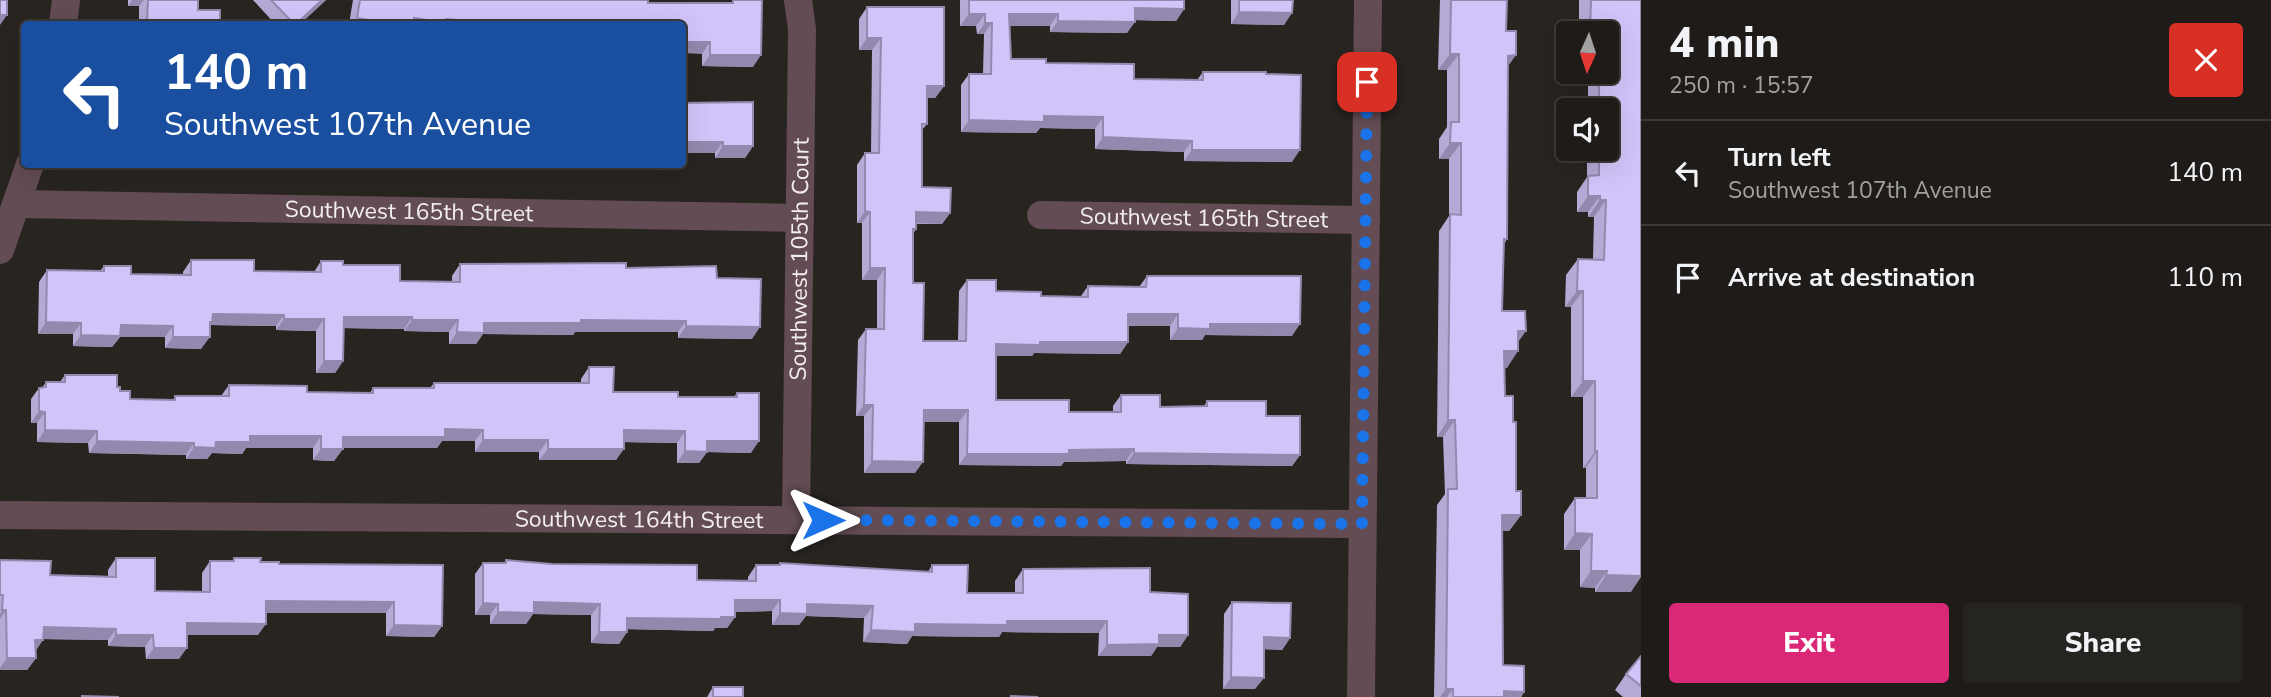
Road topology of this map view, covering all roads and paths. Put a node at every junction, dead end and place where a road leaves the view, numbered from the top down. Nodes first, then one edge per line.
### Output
1 (66, 0) edge
2 (798, 0) edge
3 (1368, 0) edge
4 (63, 21) edge
5 (29, 168) edge
6 (17, 204) junction
7 (1041, 215) dead end
8 (800, 218) junction
9 (1366, 220) junction
10 (0, 250) edge
11 (0, 515) edge
12 (796, 520) junction
13 (1362, 524) junction
14 (1362, 697) edge

1 - 4 street
2 - 8 street, Southwest 105th Court
3 - 9 street
5 - 6 street
6 - 8 street, Southwest 165th Street
6 - 10 street
7 - 9 street, Southwest 165th Street
8 - 12 street, Southwest 105th Court
9 - 13 street
11 - 12 street, Southwest 164th Street
12 - 13 street, Southwest 164th Street
13 - 14 street

